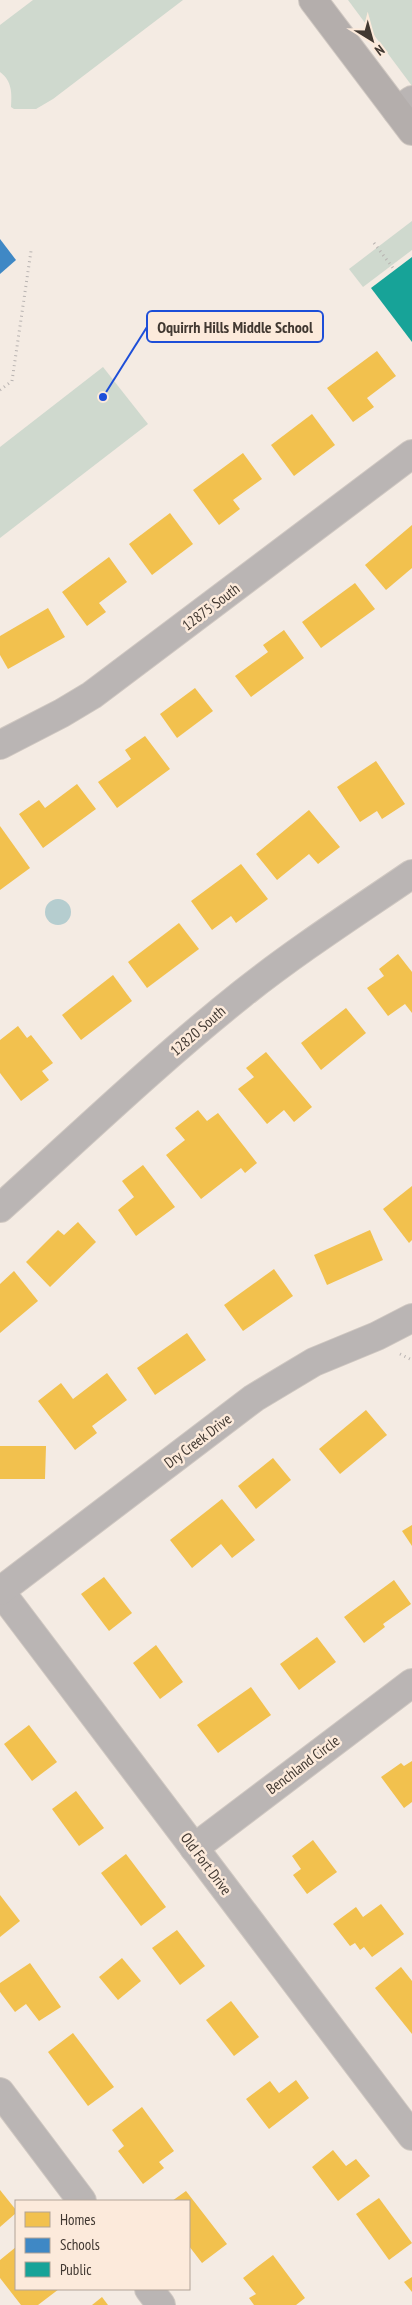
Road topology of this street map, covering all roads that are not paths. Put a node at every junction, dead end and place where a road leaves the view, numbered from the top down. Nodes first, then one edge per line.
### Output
1 (313, 0) edge
2 (407, 114) edge
3 (412, 454) edge
4 (0, 745) edge
5 (412, 874) edge
6 (0, 1208) edge
7 (412, 1318) edge
8 (0, 1591) edge
9 (412, 1683) edge
10 (194, 1848) junction
11 (0, 2092) edge
12 (412, 2136) edge
13 (81, 2200) edge
14 (149, 2290) edge
15 (161, 2305) edge

1 - 2 main road
3 - 4 street, 12875 South
5 - 6 street, 12820 South
7 - 8 street, Dry Creek Drive
8 - 10 street, Old Fort Drive
9 - 10 street, Benchland Circle
10 - 12 street, Old Fort Drive
11 - 13 street
14 - 15 street

